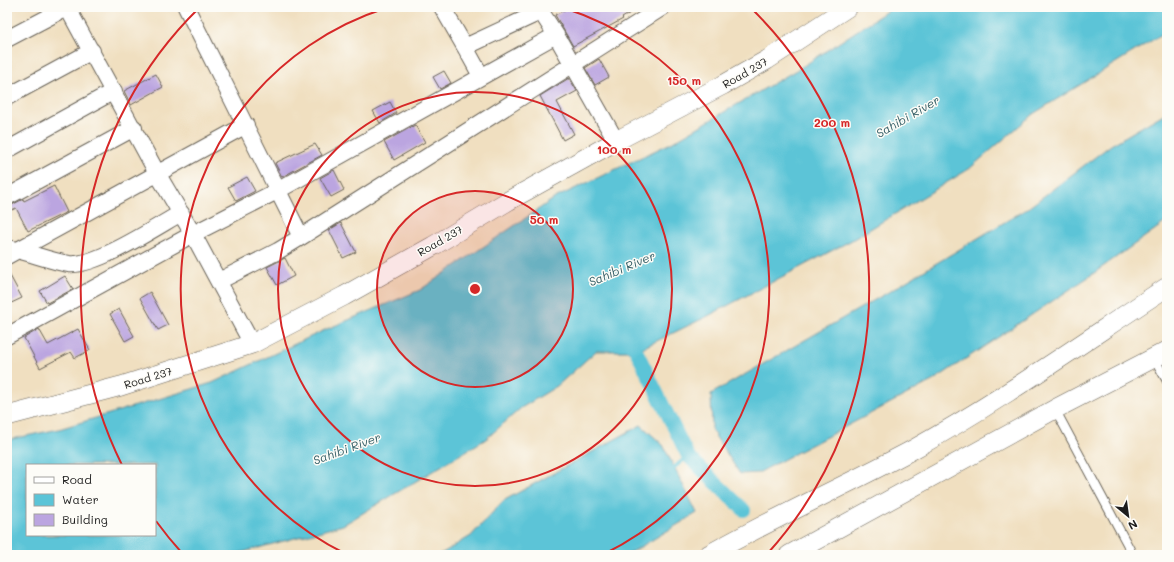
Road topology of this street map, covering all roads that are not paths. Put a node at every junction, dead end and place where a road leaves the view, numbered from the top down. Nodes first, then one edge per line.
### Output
1 (68, 7) edge
2 (186, 7) edge
3 (442, 7) edge
4 (663, 7) edge
5 (843, 8) edge
6 (539, 9) edge
7 (556, 35) junction
8 (7, 39) edge
9 (465, 47) junction
10 (92, 51) junction
11 (573, 64) junction
12 (481, 76) junction
13 (114, 91) junction
14 (7, 97) edge
15 (246, 125) junction
16 (134, 128) junction
17 (616, 141) junction
18 (7, 150) edge
19 (156, 173) junction
20 (277, 191) junction
21 (7, 197) edge
22 (181, 213) junction
23 (193, 234) junction
24 (301, 237) junction
25 (10, 251) edge
26 (219, 281) junction
27 (1167, 287) edge
28 (7, 336) edge
29 (252, 344) junction
30 (1160, 354) edge
31 (1167, 381) edge
32 (1055, 409) junction
33 (7, 416) edge
34 (708, 555) edge
35 (789, 555) edge
36 (1134, 555) edge

1 - 8 street
1 - 10 street
2 - 15 street
3 - 9 street
4 - 11 street
5 - 17 street, Road 237
6 - 7 street
6 - 9 street
7 - 11 street
7 - 12 street
9 - 12 street
10 - 13 street
10 - 14 street
11 - 17 street
11 - 24 street
12 - 20 street
13 - 16 street
13 - 18 street
15 - 19 street
15 - 20 street
16 - 19 street
16 - 21 street
17 - 29 street, Road 237
19 - 22 street
19 - 25 street
20 - 23 street
20 - 24 street
22 - 23 street
22 - 25 street
23 - 26 street
23 - 28 street
24 - 26 street
26 - 29 street
27 - 34 street
29 - 33 street, Road 237
30 - 31 lane
30 - 32 street
32 - 35 street
32 - 36 lane

